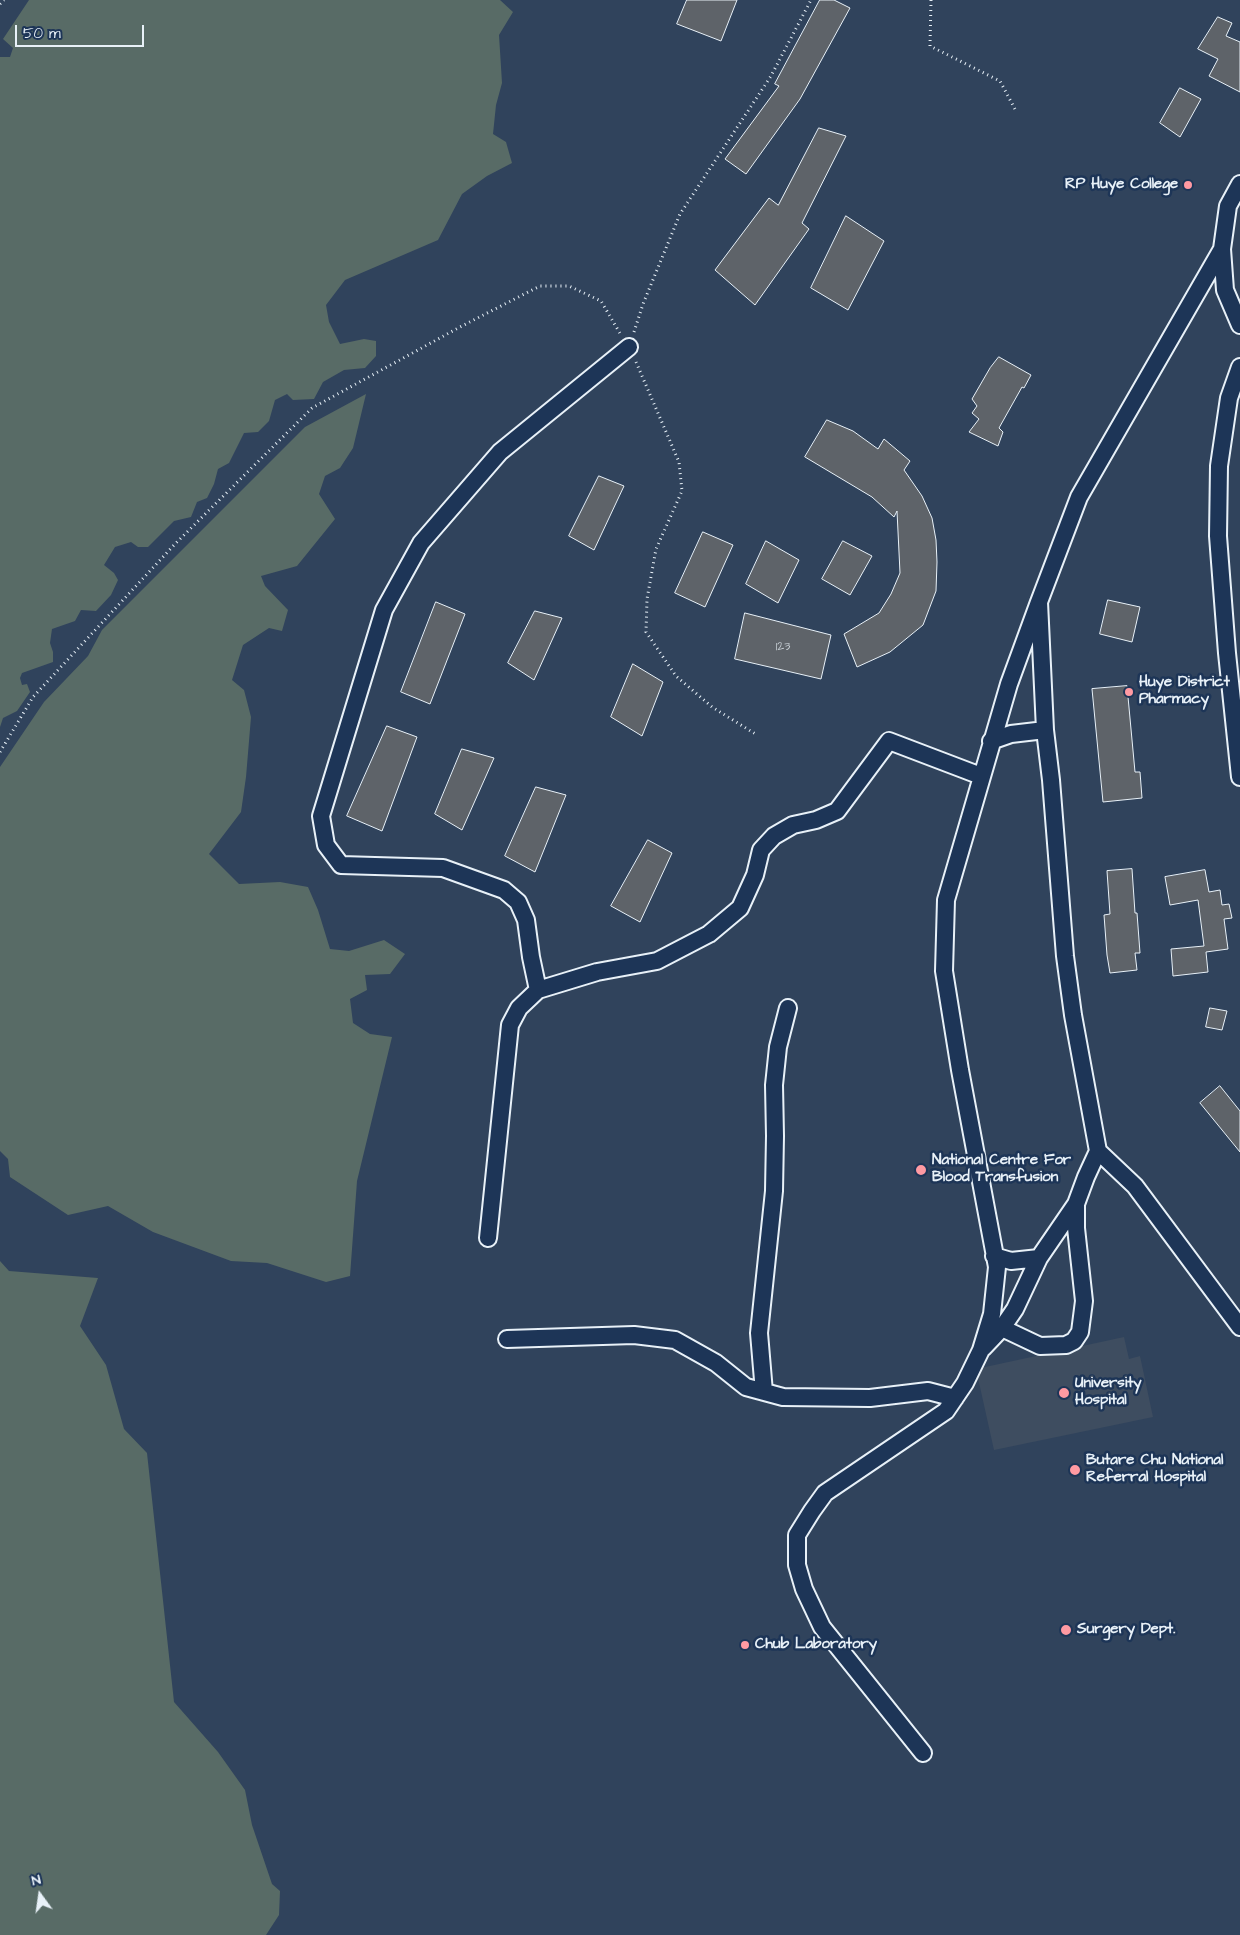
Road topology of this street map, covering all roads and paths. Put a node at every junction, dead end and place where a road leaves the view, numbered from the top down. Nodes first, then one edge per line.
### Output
1 (4, 0) edge
2 (811, 0) edge
3 (931, 0) edge
4 (0, 4) edge
5 (1016, 111) dead end
6 (1240, 184) edge
7 (1222, 250) junction
8 (1240, 325) edge
9 (629, 347) junction
10 (1240, 367) edge
11 (1039, 602) junction
12 (1045, 730) junction
13 (757, 736) dead end
14 (991, 741) junction
15 (0, 752) edge
16 (981, 776) junction
17 (1240, 778) edge
18 (538, 990) junction
19 (788, 1008) dead end
20 (1098, 1152) junction
21 (1076, 1204) junction
22 (488, 1238) dead end
23 (994, 1256) junction
24 (1039, 1258) junction
25 (1240, 1327) edge
26 (1002, 1328) junction
27 (507, 1339) dead end
28 (980, 1350) junction
29 (764, 1392) junction
30 (955, 1398) junction
31 (922, 1753) dead end

1 - 4 path
2 - 9 path
3 - 5 path
6 - 7 street
7 - 8 street
7 - 11 street
9 - 13 path
9 - 15 path
9 - 18 street
10 - 17 street
11 - 12 street
11 - 14 street
12 - 14 street
12 - 20 street
14 - 16 street
16 - 18 street
16 - 23 street
18 - 22 street
19 - 29 street
20 - 21 street
20 - 25 street
21 - 24 street
21 - 26 street
23 - 24 street
23 - 28 street
24 - 26 street
26 - 28 street
27 - 29 street
28 - 30 street
29 - 30 street
30 - 31 street

